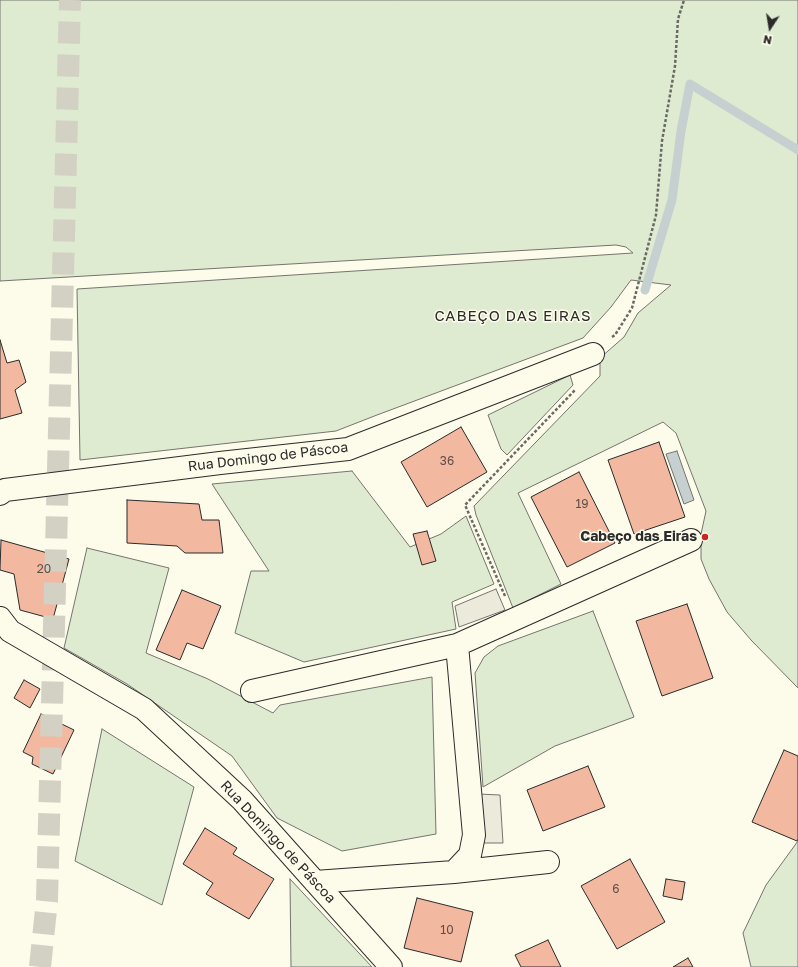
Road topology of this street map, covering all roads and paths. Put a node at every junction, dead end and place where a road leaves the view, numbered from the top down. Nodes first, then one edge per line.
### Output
1 (684, 0) edge
2 (593, 354) junction
3 (0, 494) edge
4 (691, 540) dead end
5 (0, 618) edge
6 (515, 618) junction
7 (457, 645) junction
8 (252, 691) dead end
9 (548, 862) dead end
10 (454, 872) junction
11 (315, 882) junction
12 (391, 967) edge

1 - 2 path
2 - 3 street, Rua Domingo de Páscoa
2 - 6 path
4 - 6 street
5 - 11 street, Rua Domingo de Páscoa
6 - 7 street
7 - 8 street
7 - 10 street
9 - 10 street
10 - 11 street
11 - 12 street, Rua Domingo de Páscoa

